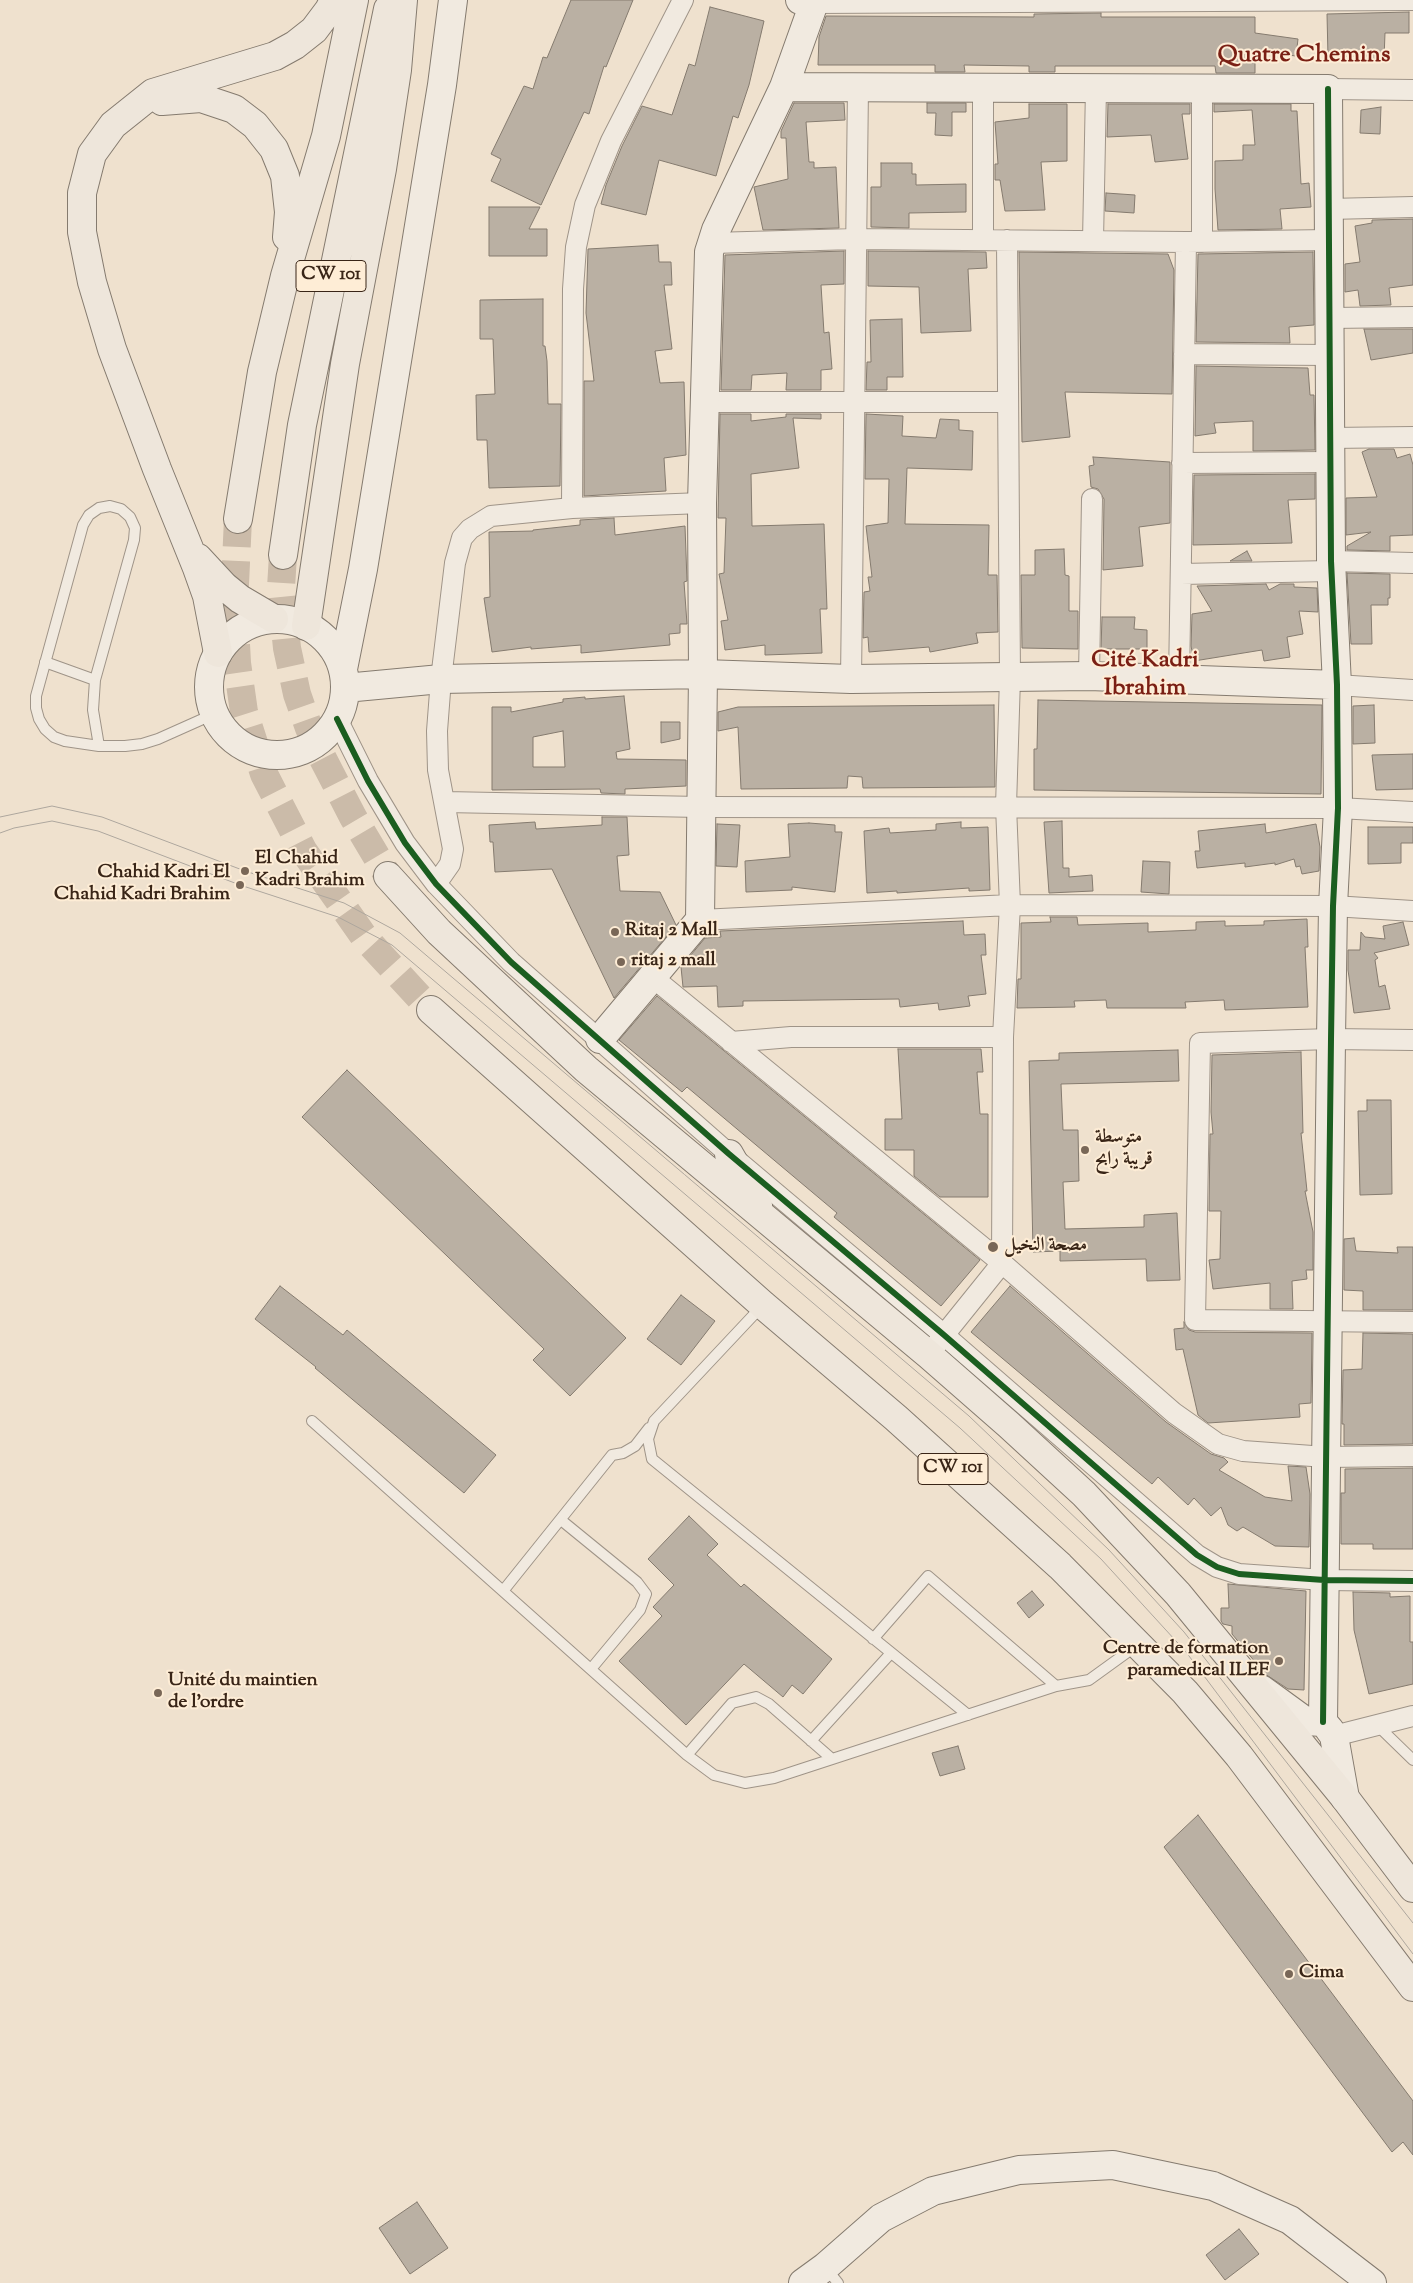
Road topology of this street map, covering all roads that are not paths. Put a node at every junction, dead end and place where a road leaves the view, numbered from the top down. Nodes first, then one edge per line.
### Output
1 (334, 0) edge
2 (354, 0) edge
3 (390, 0) edge
4 (403, 0) edge
5 (453, 0) edge
6 (683, 0) edge
7 (1413, 0) edge
8 (810, 1) edge
9 (1269, 1) edge
10 (784, 87) junction
11 (858, 87) junction
12 (983, 88) junction
13 (1096, 88) junction
14 (1202, 89) junction
15 (1328, 89) junction
16 (1413, 90) edge
17 (136, 106) junction
18 (1413, 207) edge
19 (1329, 208) junction
20 (855, 239) junction
21 (983, 240) junction
22 (1007, 240) junction
23 (1329, 240) junction
24 (1093, 241) junction
25 (1194, 242) junction
26 (712, 243) junction
27 (285, 276) junction
28 (1330, 318) junction
29 (1413, 318) edge
30 (1184, 354) junction
31 (1330, 355) junction
32 (706, 402) junction
33 (1007, 402) junction
34 (854, 403) junction
35 (1413, 437) edge
36 (1330, 450) junction
37 (1182, 463) junction
38 (1092, 499) dead end
39 (702, 503) junction
40 (572, 508) junction
41 (238, 519) tunnel mouth
42 (186, 541) junction
43 (283, 555) tunnel mouth
44 (1413, 563) edge
45 (1331, 566) junction
46 (363, 569) junction
47 (1181, 574) junction
48 (274, 619) junction
49 (312, 629) junction
50 (218, 653) junction
51 (45, 662) junction
52 (703, 674) junction
53 (1089, 676) junction
54 (1010, 678) junction
55 (344, 679) junction
56 (441, 679) junction
57 (851, 679) junction
58 (95, 680) junction
59 (1179, 680) junction
60 (1337, 685) junction
61 (1413, 690) edge
62 (214, 714) junction
63 (337, 719) junction
64 (99, 746) junction
65 (446, 802) junction
66 (1006, 806) junction
67 (700, 807) junction
68 (1338, 808) junction
69 (1413, 812) edge
70 (388, 876) tunnel mouth
71 (436, 884) junction
72 (1010, 905) junction
73 (1333, 906) junction
74 (1413, 911) edge
75 (700, 920) junction
76 (651, 976) junction
77 (431, 1010) tunnel mouth
78 (1003, 1037) junction
79 (600, 1039) junction
80 (1331, 1039) junction
81 (1413, 1040) edge
82 (731, 1042) junction
83 (729, 1154) junction
84 (766, 1219) junction
85 (1002, 1263) junction
86 (763, 1305) junction
87 (1327, 1322) junction
88 (1413, 1322) edge
89 (936, 1345) junction
90 (312, 1421) dead end
91 (654, 1421) junction
92 (1413, 1456) edge
93 (1326, 1457) junction
94 (561, 1520) junction
95 (1324, 1580) junction
96 (1413, 1581) edge
97 (503, 1591) junction
98 (873, 1639) junction
99 (1138, 1644) junction
100 (891, 1653) junction
101 (591, 1670) junction
102 (1245, 1678) junction
103 (1056, 1686) junction
104 (968, 1715) junction
105 (1413, 1716) edge
106 (1377, 1725) junction
107 (1328, 1729) junction
108 (811, 1741) junction
109 (687, 1755) junction
110 (832, 1759) junction
111 (1413, 1760) edge
112 (1345, 1798) junction
113 (1413, 1888) edge
114 (1413, 1987) edge
115 (832, 2275) edge
116 (804, 2283) edge
117 (1372, 2283) edge

1 - 17 main road
2 - 27 main road, CW 101
3 - 43 main road, CW 101
4 - 49 main road
5 - 46 street
6 - 40 street
7 - 9 street
8 - 9 street
8 - 10 street
10 - 11 street
10 - 26 street
11 - 12 street
11 - 20 street
12 - 13 street
12 - 21 street
13 - 14 street
13 - 24 street
14 - 15 street
14 - 25 street
15 - 16 street
15 - 19 street
17 - 27 main road
17 - 42 main road
18 - 19 street
19 - 23 street
20 - 21 street
20 - 26 street
20 - 34 street
21 - 22 street
22 - 24 street
22 - 33 street
23 - 25 street
23 - 28 street
24 - 25 street
25 - 30 street
26 - 32 street
27 - 41 main road, CW 101
28 - 29 street
28 - 31 street
30 - 31 street
30 - 37 street
31 - 36 street
32 - 34 street
32 - 39 street
33 - 34 street
33 - 54 street
34 - 57 street
35 - 36 street
36 - 37 street
36 - 45 street
37 - 47 street
38 - 53 street
39 - 40 street
39 - 52 street
40 - 56 street
42 - 48 main road
42 - 50 main road
44 - 45 street
45 - 47 street
45 - 60 street
46 - 49 street
46 - 55 street
47 - 59 street
48 - 49 street
48 - 50 street
49 - 55 street
50 - 62 street
51 - 58 lane
51 - 58 lane
51 - 64 lane
52 - 56 street
52 - 57 street
52 - 67 street
53 - 54 street
53 - 59 street
54 - 57 street
54 - 66 street
55 - 56 street
55 - 63 street
56 - 65 street
58 - 64 lane
59 - 60 street
60 - 61 street
60 - 68 street
62 - 63 street
62 - 64 lane
63 - 71 street
65 - 67 street
65 - 71 street
66 - 67 street
66 - 68 street
66 - 72 street
67 - 75 street
68 - 69 street
68 - 73 street
70 - 84 main road
71 - 79 street
72 - 73 street
72 - 75 street
72 - 78 street
73 - 74 street
73 - 80 street
75 - 76 street
76 - 79 street
76 - 82 street
77 - 86 main road, CW 101
78 - 82 street
78 - 85 street
79 - 83 street
80 - 81 street
80 - 87 street
80 - 87 street
82 - 85 street
83 - 84 main road
83 - 89 street
84 - 89 main road
85 - 89 street
85 - 93 street
86 - 91 lane
86 - 99 main road, CW 101
87 - 88 street
87 - 93 street
89 - 95 street
89 - 102 main road
90 - 97 lane
91 - 94 lane
91 - 98 lane
92 - 93 street
93 - 95 street
94 - 97 lane
94 - 101 lane
95 - 96 street
95 - 107 street
97 - 101 lane
98 - 100 lane
98 - 103 lane
99 - 103 lane
99 - 114 main road, CW 101
100 - 104 lane
100 - 108 lane
101 - 109 lane
102 - 107 street
102 - 112 main road
103 - 104 lane
104 - 110 lane
105 - 106 street
106 - 107 street
106 - 111 lane
107 - 112 street
108 - 109 lane
108 - 110 lane
109 - 110 lane
112 - 113 main road
115 - 116 street
115 - 117 street

